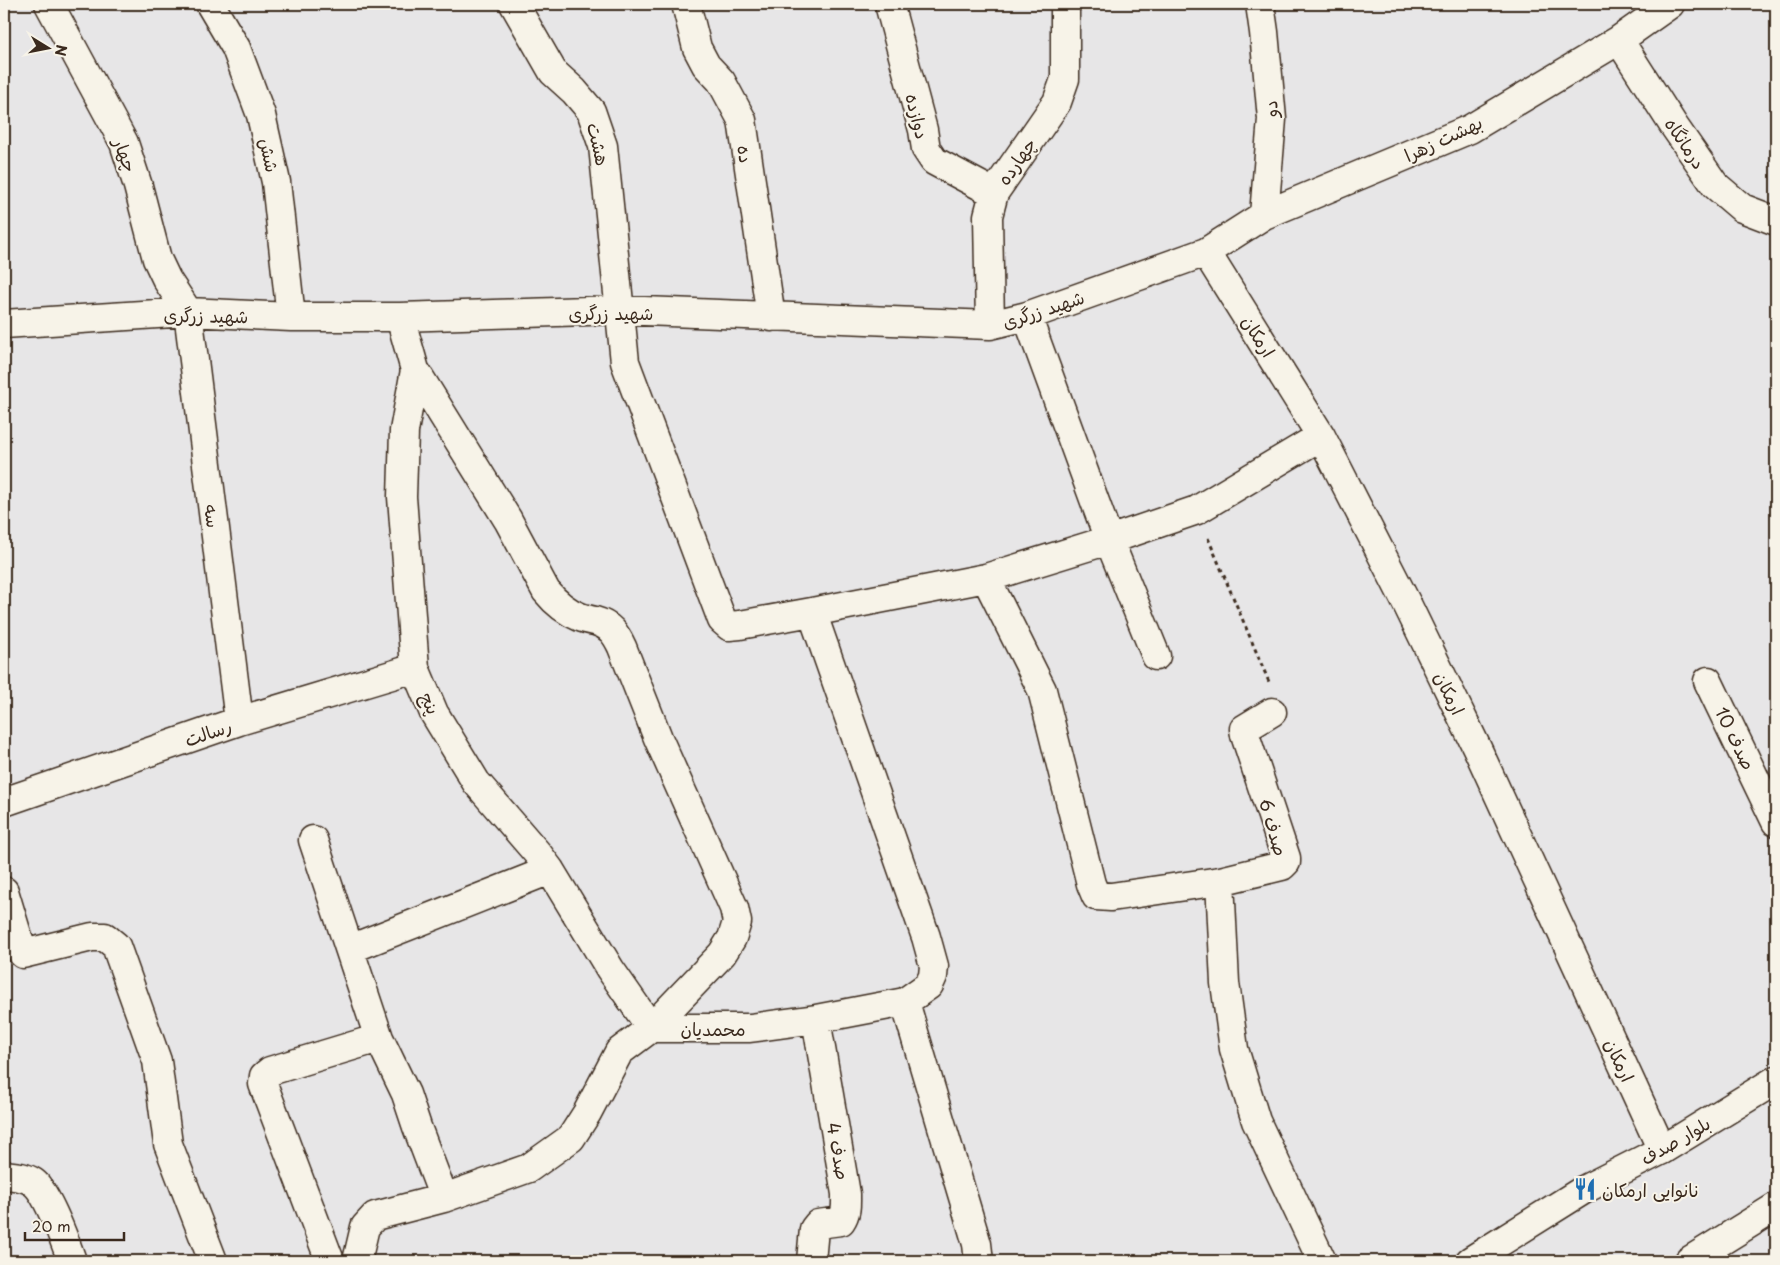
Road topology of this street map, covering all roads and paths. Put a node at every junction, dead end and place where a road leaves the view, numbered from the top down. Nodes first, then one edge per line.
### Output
1 (49, 4) edge
2 (210, 4) edge
3 (514, 4) edge
4 (686, 4) edge
5 (889, 4) edge
6 (1065, 4) edge
7 (1260, 4) edge
8 (1657, 8) edge
9 (1619, 40) junction
10 (994, 193) junction
11 (1264, 215) junction
12 (1776, 221) edge
13 (1206, 252) junction
14 (619, 310) junction
15 (188, 312) junction
16 (1027, 316) junction
17 (291, 317) junction
18 (400, 317) junction
19 (771, 317) junction
20 (4, 324) edge
21 (990, 325) junction
22 (415, 370) junction
23 (1321, 436) junction
24 (1197, 510) junction
25 (1109, 540) junction
26 (986, 578) junction
27 (812, 612) junction
28 (1156, 656) dead end
29 (415, 668) junction
30 (1708, 681) dead end
31 (1272, 712) joint
32 (239, 721) junction
33 (4, 802) edge
34 (1776, 822) edge
35 (313, 840) dead end
36 (550, 870) junction
37 (1220, 881) junction
38 (4, 891) edge
39 (350, 949) junction
40 (13, 955) edge
41 (905, 1002) junction
42 (816, 1019) junction
43 (651, 1028) junction
44 (379, 1038) junction
45 (1776, 1080) edge
46 (1662, 1150) junction
47 (4, 1175) edge
48 (444, 1198) junction
49 (1776, 1207) edge
50 (72, 1261) edge
51 (213, 1261) edge
52 (330, 1261) edge
53 (357, 1261) edge
54 (812, 1261) edge
55 (979, 1261) edge
56 (1322, 1261) edge
57 (1470, 1261) edge
58 (1689, 1261) edge

1 - 15 street, چهار
2 - 17 street, شش
3 - 14 street, هشت
4 - 19 street, ده
5 - 10 street, دوازده
6 - 10 street, چهارده
7 - 11 street, دو
8 - 9 street, بهشت زهرا
9 - 11 street, بهشت زهرا
9 - 12 street, درمانگاه
10 - 21 street, چهارده
11 - 13 street, بهشت زهرا
13 - 16 street, شهید زرگری
13 - 23 street, ارمکان
14 - 18 street, شهید زرگری
14 - 19 street, شهید زرگری
14 - 27 street, هشت
15 - 17 street, شهید زرگری
15 - 20 street, شهید زرگری
15 - 32 street, سه
16 - 21 street, شهید زرگری
16 - 25 street
17 - 18 street, شهید زرگری
18 - 22 street, پنج
19 - 21 street, شهید زرگری
22 - 29 street, پنج
22 - 43 street
23 - 24 street
23 - 46 street, ارمکان
24 - 25 street
24 - 31 path
25 - 26 street
25 - 28 street
26 - 27 street
26 - 37 street
27 - 41 street
29 - 32 street, رسالت
29 - 36 street, پنج
30 - 34 street, صدف 10
31 - 37 street, صدف 6
32 - 33 street, رسالت
35 - 39 street
36 - 39 street
36 - 43 street, پنج
37 - 56 street
38 - 40 street
39 - 44 street
40 - 51 street
41 - 42 street, محمدیان
41 - 55 street
42 - 43 street, محمدیان
42 - 54 street, صدف 4
43 - 48 street
44 - 48 street
44 - 52 street
45 - 46 street, بلوار صدف
46 - 57 street, بلوار صدف
47 - 50 street
48 - 53 street
49 - 58 street

